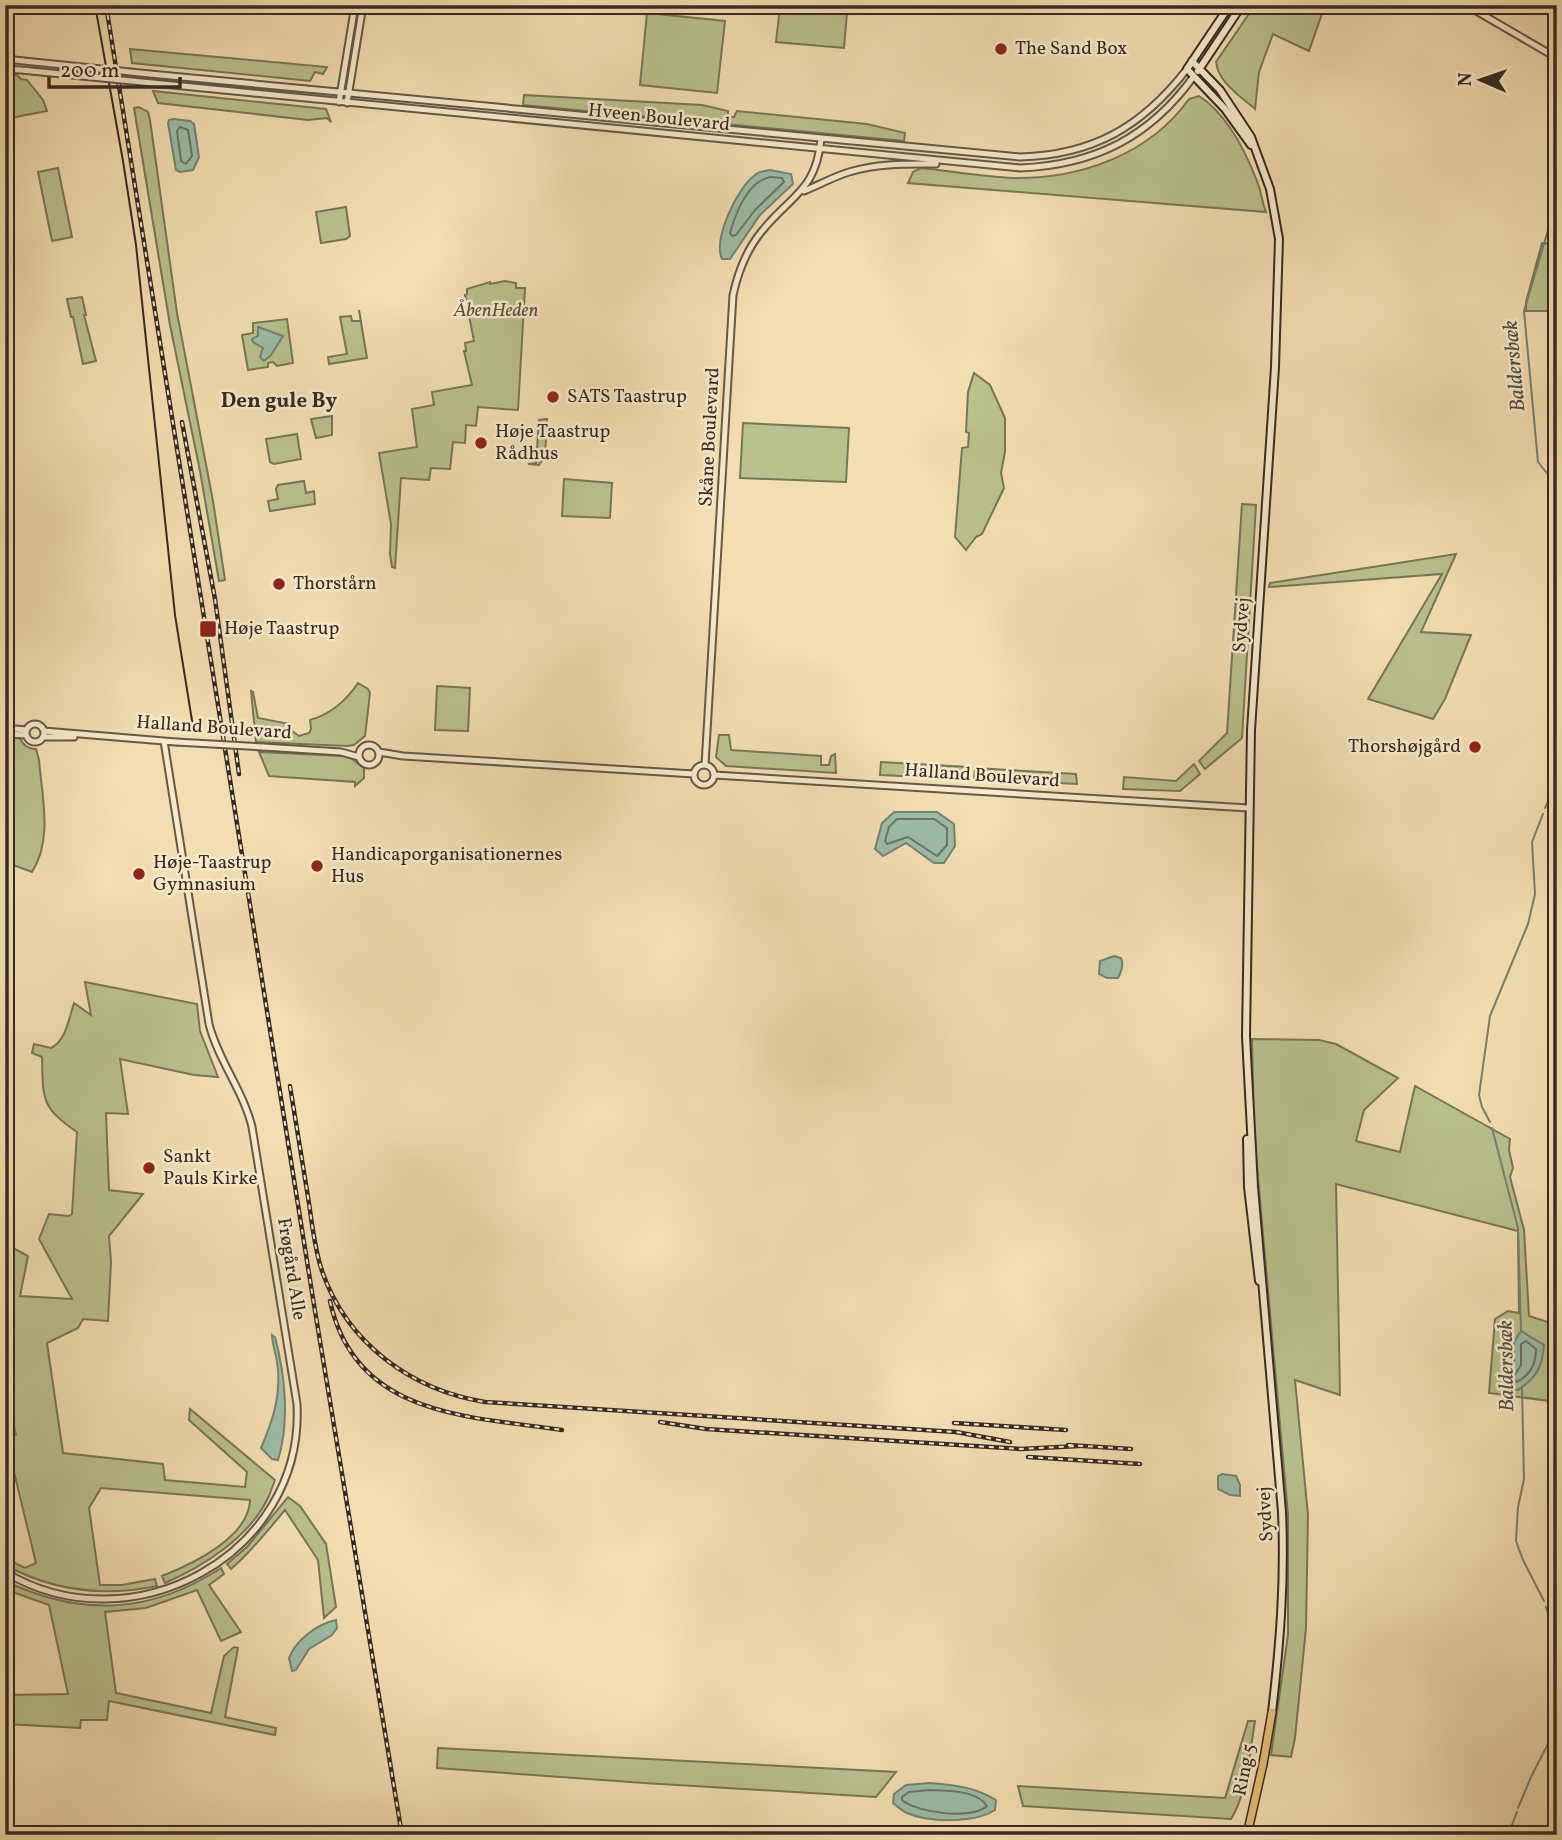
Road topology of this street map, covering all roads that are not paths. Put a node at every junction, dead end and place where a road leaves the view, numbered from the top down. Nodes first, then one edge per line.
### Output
1 (355, 5) edge
2 (363, 5) edge
3 (1230, 5) edge
4 (1242, 5) edge
5 (1466, 5) edge
6 (1557, 58) edge
7 (5, 60) edge
8 (1192, 61) junction
9 (1200, 68) junction
10 (5, 69) edge
11 (1187, 69) junction
12 (1194, 76) junction
13 (341, 92) junction
14 (348, 93) junction
15 (340, 102) junction
16 (347, 103) junction
17 (821, 139) junction
18 (820, 149) junction
19 (1255, 151) junction
20 (971, 164) junction
21 (802, 192) junction
22 (5, 728) edge
23 (26, 732) junction
24 (5, 734) edge
25 (43, 734) junction
26 (164, 741) junction
27 (359, 753) junction
28 (379, 755) junction
29 (705, 765) junction
30 (694, 774) junction
31 (714, 775) junction
32 (1248, 808) junction
33 (5, 1572) edge
34 (1272, 1712) joint
35 (1247, 1835) edge

1 - 13 street
2 - 14 street
3 - 8 main road, Hveen Boulevard
4 - 9 main road, Hveen Boulevard
5 - 6 street
7 - 13 street, Hveen Boulevard, bridge
8 - 9 main road, Sydvej
8 - 11 main road, Hveen Boulevard
9 - 12 main road, Hveen Boulevard
9 - 19 main road, Sydvej
10 - 15 street, Hveen Boulevard, bridge
11 - 12 main road, Sydvej
11 - 17 street, Hveen Boulevard
12 - 19 main road, Sydvej
12 - 20 street, Hveen Boulevard
13 - 14 street, Hveen Boulevard
13 - 15 street
14 - 16 street
14 - 17 street, Hveen Boulevard
15 - 16 street, Hveen Boulevard
16 - 18 street, Hveen Boulevard
17 - 18 street, Skåne Boulevard
18 - 20 street, Hveen Boulevard
18 - 21 street, Skåne Boulevard
19 - 32 main road, Sydvej
20 - 21 street
21 - 29 street, Skåne Boulevard
22 - 23 street
23 - 24 street
23 - 25 street
23 - 25 street
25 - 26 street, Halland Boulevard
26 - 27 street, Halland Boulevard, bridge
26 - 33 street, Frøgård Alle
27 - 28 street
27 - 28 street
28 - 30 street
29 - 30 street
29 - 31 street
30 - 31 street
31 - 32 street, Halland Boulevard
32 - 34 main road, Sydvej
34 - 35 highway, Ring 5

